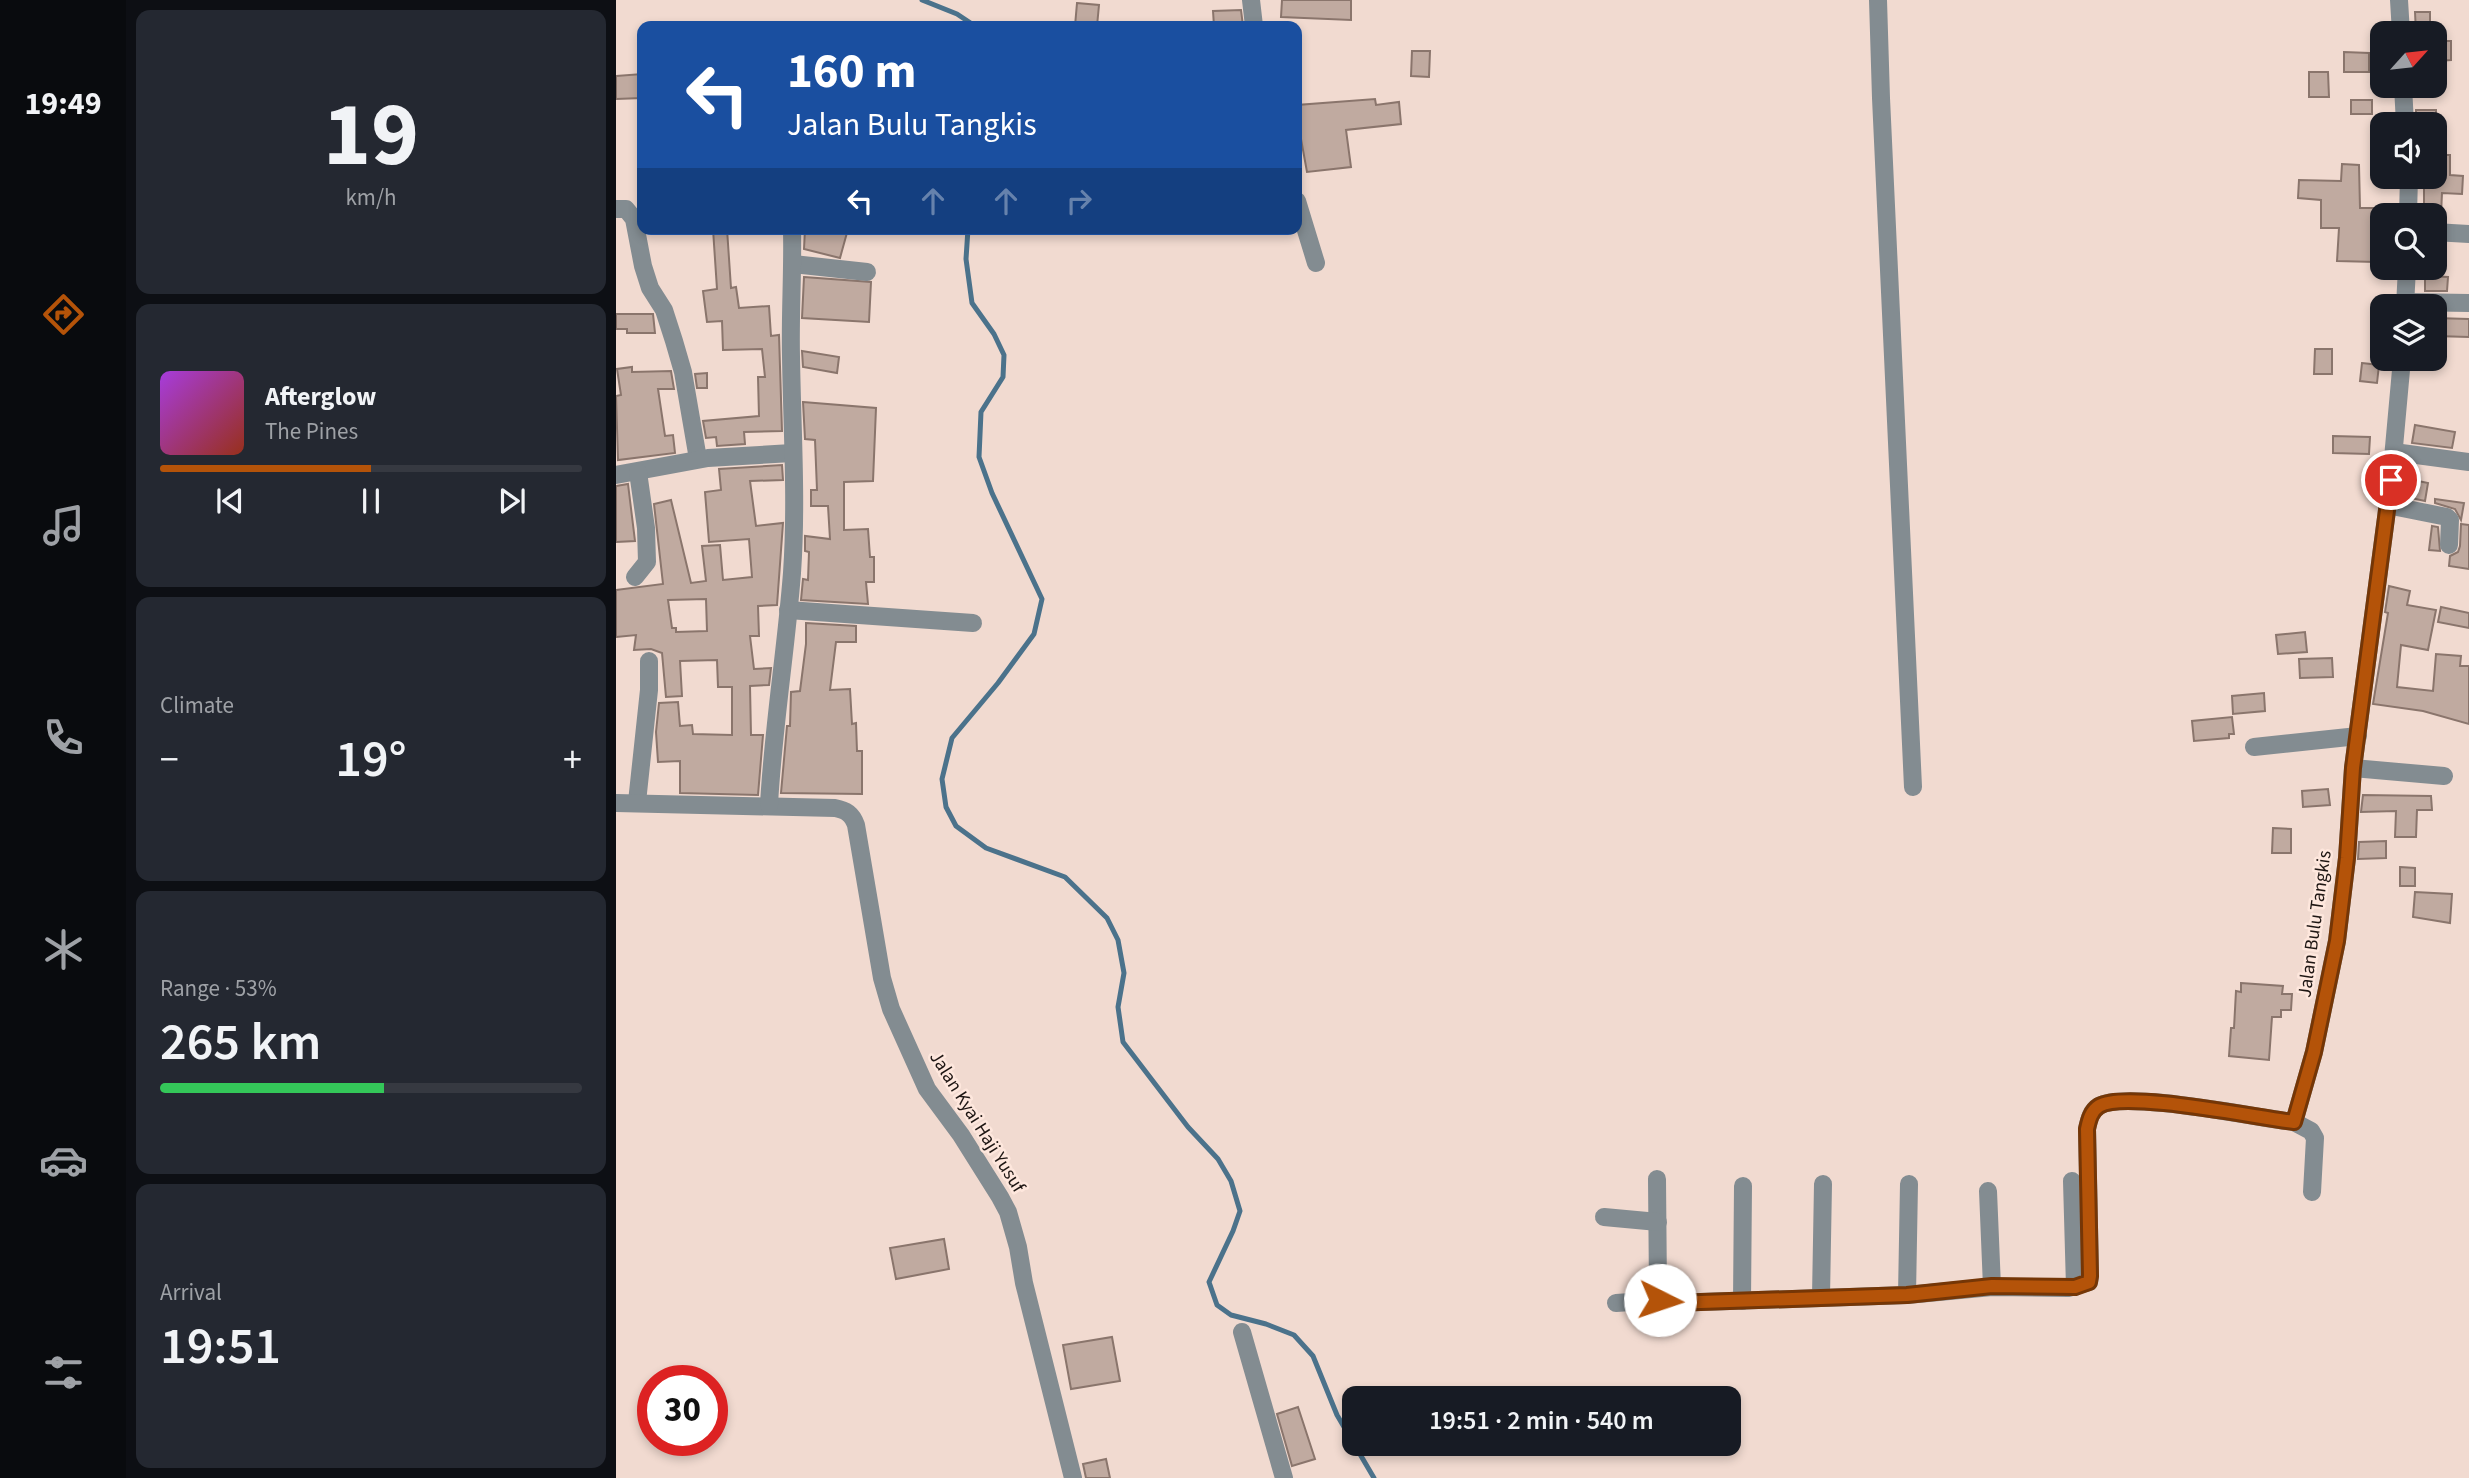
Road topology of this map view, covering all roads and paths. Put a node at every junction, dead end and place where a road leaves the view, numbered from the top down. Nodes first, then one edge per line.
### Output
1 (1251, 0) edge
2 (1878, 0) edge
3 (2399, 0) edge
4 (1253, 21) edge
5 (2400, 21) edge
6 (616, 209) edge
7 (1302, 217) edge
8 (637, 231) edge
9 (2447, 233) edge
10 (2469, 234) edge
11 (638, 235) edge
12 (792, 235) edge
13 (1316, 263) dead end
14 (793, 264) junction
15 (867, 272) dead end
16 (2447, 303) edge
17 (2469, 303) edge
18 (2401, 371) edge
19 (2394, 452) junction
20 (792, 453) junction
21 (698, 459) junction
22 (2469, 462) edge
23 (638, 472) junction
24 (616, 475) edge
25 (2387, 505) junction
26 (2449, 545) dead end
27 (635, 577) dead end
28 (788, 610) junction
29 (973, 623) dead end
30 (649, 661) dead end
31 (2358, 736) junction
32 (2254, 747) dead end
33 (2353, 768) junction
34 (2444, 776) dead end
35 (1913, 787) dead end
36 (637, 802) junction
37 (616, 803) edge
38 (769, 805) junction
39 (2294, 1122) junction
40 (1657, 1179) dead end
41 (2072, 1181) dead end
42 (1823, 1184) dead end
43 (1909, 1184) dead end
44 (1743, 1186) dead end
45 (1988, 1191) dead end
46 (2312, 1192) dead end
47 (1604, 1217) dead end
48 (1658, 1222) junction
49 (1992, 1286) junction
50 (2075, 1287) junction
51 (1907, 1295) junction
52 (1821, 1297) junction
53 (1660, 1300) junction
54 (1742, 1301) junction
55 (1616, 1303) dead end
56 (1242, 1332) dead end
57 (1073, 1478) edge
58 (1284, 1478) edge

1 - 4 street
2 - 35 street
3 - 5 street
6 - 8 street
7 - 13 street
9 - 10 street
11 - 21 street
12 - 14 street
14 - 15 street
14 - 20 street
16 - 17 street
18 - 19 street, Jalan Bulu Tangkis
19 - 22 street
19 - 25 street, Jalan Bulu Tangkis
20 - 21 street
20 - 28 street
21 - 23 street
23 - 24 street
23 - 27 street
25 - 26 street
25 - 31 street, Jalan Bulu Tangkis
28 - 29 street
28 - 38 street
30 - 36 street
31 - 32 street
31 - 33 street, Jalan Bulu Tangkis
33 - 34 street
33 - 39 street, Jalan Bulu Tangkis
36 - 37 street, Jalan Kyai Haji Yusuf
36 - 38 street, Jalan Kyai Haji Yusuf
38 - 57 street, Jalan Kyai Haji Yusuf
39 - 46 street
39 - 50 street
40 - 48 street
41 - 50 street
42 - 52 street
43 - 51 street
44 - 54 street
45 - 49 street
47 - 48 street
48 - 53 street
49 - 50 street
49 - 51 street
51 - 52 street
52 - 54 street
53 - 54 street
53 - 55 street
56 - 58 street

